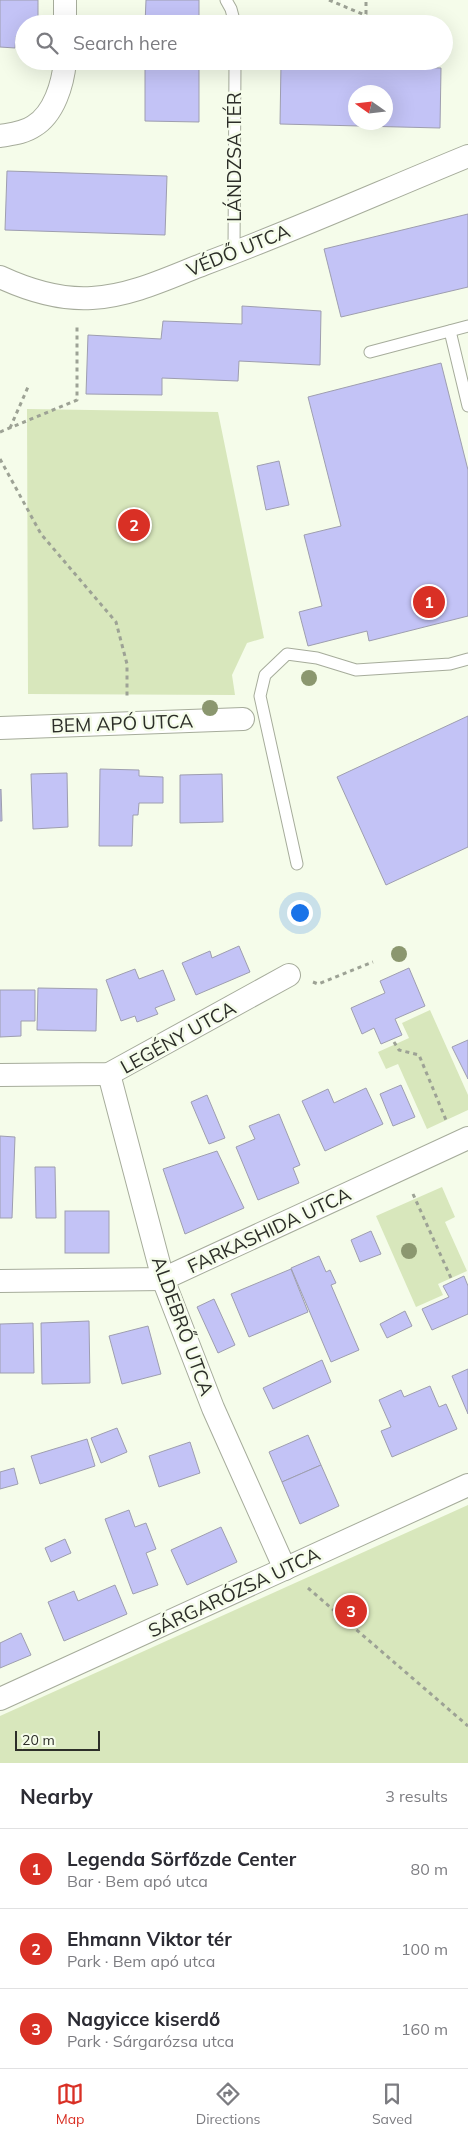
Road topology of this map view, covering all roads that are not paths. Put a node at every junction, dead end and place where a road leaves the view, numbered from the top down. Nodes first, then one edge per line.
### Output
1 (65, 0) edge
2 (226, 0) edge
3 (65, 15) edge
4 (233, 15) edge
5 (64, 70) edge
6 (235, 70) edge
7 (0, 136) edge
8 (468, 156) edge
9 (234, 253) junction
10 (0, 277) edge
11 (468, 326) edge
12 (450, 331) junction
13 (370, 352) dead end
14 (468, 406) edge
15 (468, 660) edge
16 (243, 719) dead end
17 (0, 728) edge
18 (297, 864) dead end
19 (289, 975) road end
20 (109, 1074) junction
21 (0, 1075) edge
22 (468, 1138) edge
23 (163, 1279) junction
24 (0, 1281) edge
25 (468, 1486) edge
26 (285, 1568) junction
27 (0, 1700) edge

1 - 3 street
2 - 4 lane
5 - 7 street
6 - 9 lane, LÁNDZSA TÉR
8 - 9 street, VÉDŐ UTCA
9 - 10 street, VÉDŐ UTCA
11 - 12 lane
12 - 13 lane
12 - 14 lane
15 - 18 lane
16 - 17 street, BEM APÓ UTCA
19 - 20 street, LEGÉNY UTCA
20 - 21 street, LEGÉNY UTCA
20 - 23 street, ALDEBRŐ UTCA
22 - 23 street, FARKASHIDA UTCA
23 - 24 street, FARKASHIDA UTCA
23 - 26 street, ALDEBRŐ UTCA
25 - 26 street, SÁRGARÓZSA UTCA
26 - 27 street, SÁRGARÓZSA UTCA

